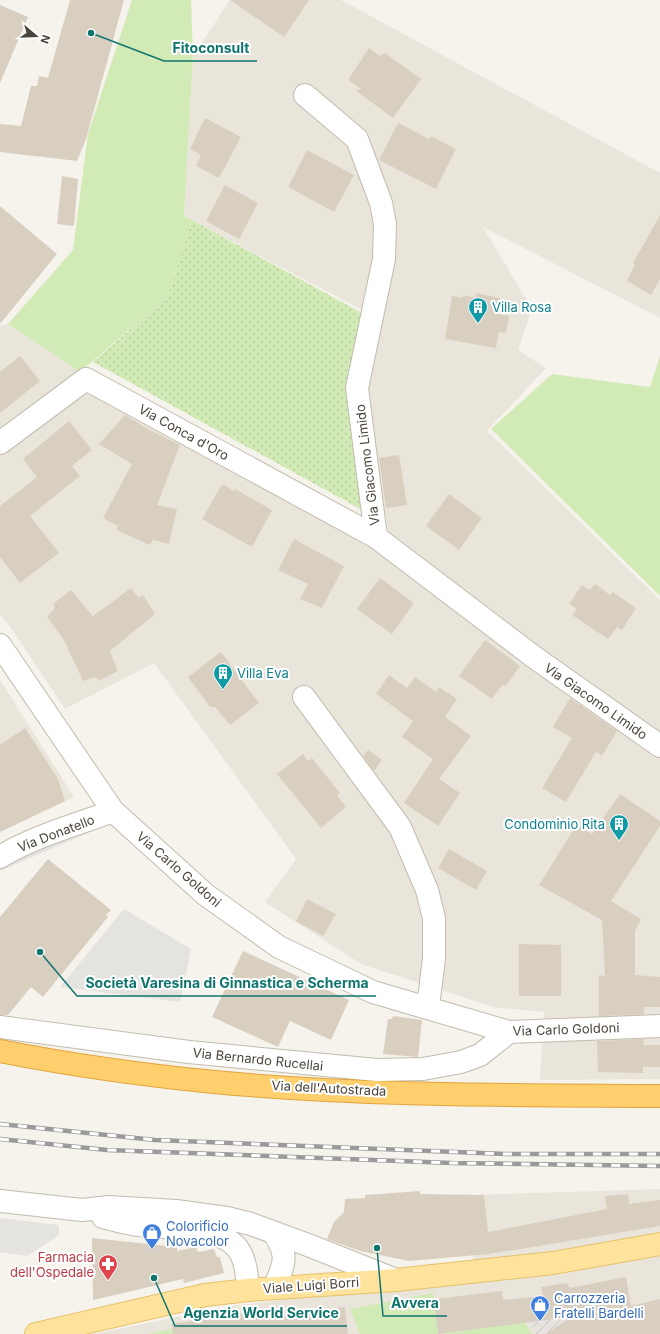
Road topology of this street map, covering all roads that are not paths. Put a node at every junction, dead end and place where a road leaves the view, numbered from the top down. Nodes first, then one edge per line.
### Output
1 (305, 96) dead end
2 (0, 443) edge
3 (376, 537) junction
4 (0, 645) edge
5 (304, 697) dead end
6 (660, 746) edge
7 (114, 811) junction
8 (0, 857) edge
9 (428, 1007) junction
10 (660, 1026) edge
11 (0, 1027) edge
12 (508, 1032) junction
13 (0, 1052) edge
14 (660, 1096) edge
15 (0, 1201) edge
16 (82, 1210) junction
17 (273, 1232) junction
18 (660, 1244) edge
19 (396, 1280) junction
20 (274, 1288) junction
21 (248, 1290) junction
22 (36, 1334) edge

1 - 3 street, Via Giacomo Limido
2 - 3 street, Via Conca d'Oro
3 - 6 street, Via Giacomo Limido
4 - 7 street, Via Carlo Goldoni
5 - 9 street
7 - 8 street, Via Donatello
7 - 9 street, Via Carlo Goldoni
9 - 12 street, Via Carlo Goldoni
10 - 12 street, Via Carlo Goldoni
11 - 12 street, Via Bernardo Rucellai
13 - 14 highway, Via dell'Autostrada
15 - 16 street
16 - 17 street
16 - 21 street
17 - 19 street
17 - 20 street
18 - 19 main road, Viale Luigi Borri
19 - 20 main road, Viale Luigi Borri
20 - 21 main road, Viale Luigi Borri
21 - 22 main road, Viale Luigi Borri

